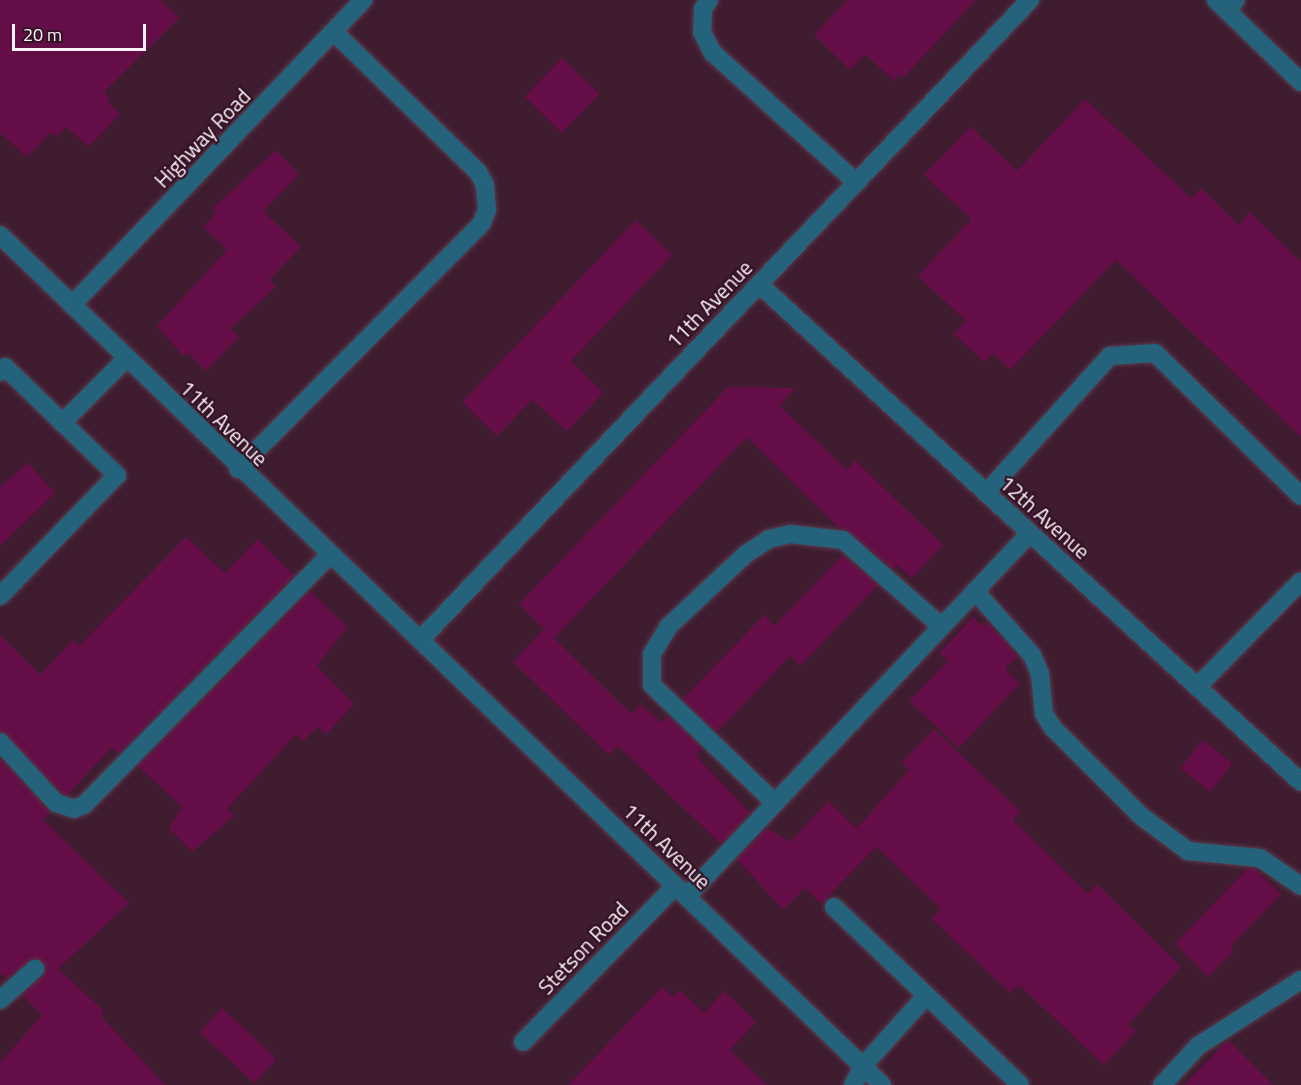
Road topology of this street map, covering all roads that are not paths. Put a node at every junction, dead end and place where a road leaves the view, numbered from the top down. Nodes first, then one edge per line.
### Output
1 (363, 0) edge
2 (709, 0) edge
3 (1030, 0) edge
4 (1226, 3) edge
5 (334, 33) junction
6 (1301, 82) edge
7 (856, 182) junction
8 (0, 236) edge
9 (759, 284) junction
10 (72, 305) junction
11 (126, 359) junction
12 (0, 372) edge
13 (62, 423) junction
14 (238, 468) junction
15 (986, 493) junction
16 (1301, 496) edge
17 (1030, 533) junction
18 (330, 555) junction
19 (1301, 581) edge
20 (975, 591) junction
21 (0, 596) edge
22 (941, 626) junction
23 (422, 639) junction
24 (1197, 687) junction
25 (0, 742) edge
26 (1301, 782) edge
27 (775, 803) junction
28 (1301, 886) edge
29 (681, 891) junction
30 (834, 908) dead end
31 (35, 969) dead end
32 (1301, 980) edge
33 (926, 996) junction
34 (0, 1000) edge
35 (523, 1042) dead end
36 (863, 1066) junction
37 (853, 1085) edge
38 (882, 1085) edge
39 (1020, 1085) edge
40 (1162, 1085) edge

1 - 5 street, Highway Road
2 - 7 street
3 - 7 street, 11th Avenue
4 - 6 street
5 - 10 street, Highway Road
5 - 14 street
7 - 9 street, 11th Avenue
8 - 10 street, 11th Avenue
9 - 15 street, 12th Avenue
9 - 23 street, 11th Avenue
10 - 11 street, 11th Avenue
11 - 13 street
11 - 14 street, 11th Avenue
12 - 13 street
13 - 21 street
14 - 18 street, 11th Avenue
15 - 16 street
15 - 17 street, 12th Avenue
17 - 20 street, Stetson Road
17 - 24 street, 12th Avenue
18 - 23 street, 11th Avenue
18 - 25 street
19 - 24 street
20 - 22 street, Stetson Road
20 - 28 street
22 - 27 street, Stetson Road
22 - 27 street
23 - 29 street, 11th Avenue
24 - 26 street, 12th Avenue
27 - 29 street, Stetson Road
29 - 35 street, Stetson Road
29 - 36 street, 11th Avenue
30 - 33 street
31 - 34 street
32 - 40 street
33 - 36 street
33 - 39 street
36 - 37 street
36 - 38 street, 11th Avenue

